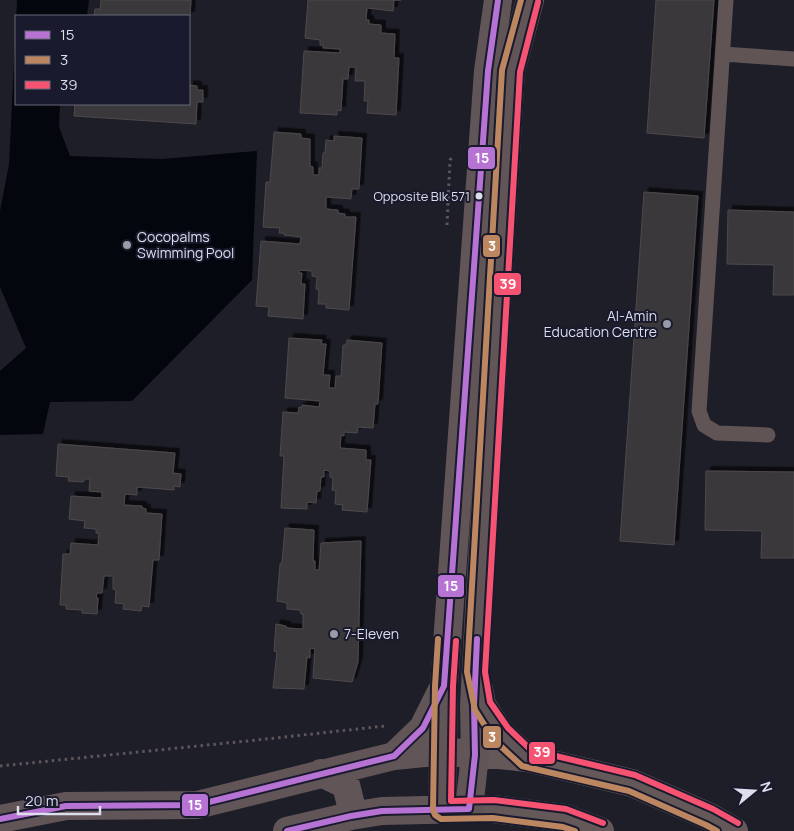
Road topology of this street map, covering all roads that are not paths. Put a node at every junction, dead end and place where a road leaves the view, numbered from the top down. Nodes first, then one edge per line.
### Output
1 (498, 0) edge
2 (530, 0) edge
3 (726, 0) edge
4 (723, 54) junction
5 (794, 59) edge
6 (768, 435) dead end
7 (476, 673) junction
8 (444, 686) junction
9 (444, 751) junction
10 (475, 755) junction
11 (394, 756) junction
12 (527, 758) junction
13 (321, 773) junction
14 (469, 809) junction
15 (442, 810) junction
16 (351, 816) junction
17 (0, 819) edge
18 (287, 831) edge
19 (600, 831) edge
20 (734, 831) edge

1 - 8 main road
2 - 7 main road
3 - 4 lane
4 - 5 lane
4 - 6 lane
7 - 10 main road
7 - 12 main road
8 - 9 main road
8 - 11 main road
9 - 10 main road
9 - 11 main road
9 - 15 main road
10 - 12 street
10 - 14 main road
11 - 13 main road
12 - 20 street
13 - 16 main road
13 - 17 main road
14 - 15 main road
14 - 19 street
15 - 16 main road
16 - 18 main road

